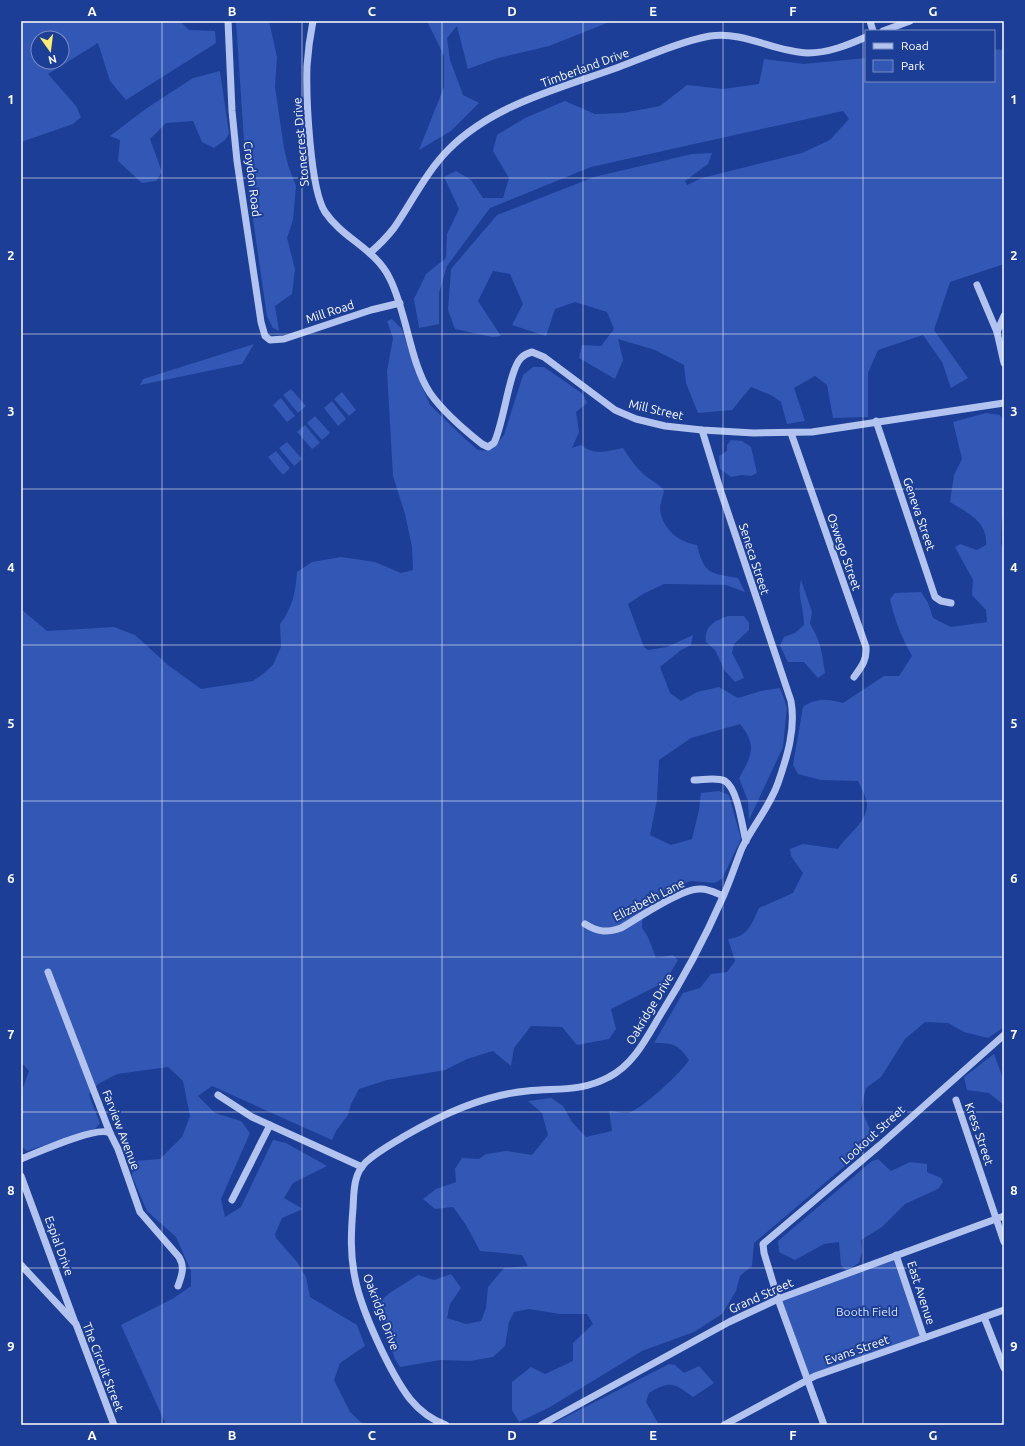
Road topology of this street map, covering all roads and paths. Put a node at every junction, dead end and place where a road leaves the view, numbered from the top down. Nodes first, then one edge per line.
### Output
1 (228, 21) edge
2 (313, 21) edge
3 (910, 21) edge
4 (886, 30) edge
5 (865, 37) edge
6 (371, 252) junction
7 (977, 286) dead end
8 (400, 303) junction
9 (1004, 316) edge
10 (997, 332) junction
11 (267, 338) joint
12 (1004, 363) edge
13 (1004, 403) edge
14 (876, 421) junction
15 (702, 430) junction
16 (791, 433) junction
17 (951, 603) dead end
18 (854, 677) dead end
19 (789, 694) joint
20 (694, 780) dead end
21 (746, 841) junction
22 (723, 896) junction
23 (585, 924) dead end
24 (48, 972) dead end
25 (1004, 1035) edge
26 (218, 1094) dead end
27 (956, 1100) dead end
28 (270, 1125) junction
29 (110, 1133) junction
30 (21, 1159) edge
31 (362, 1166) junction
32 (21, 1176) edge
33 (232, 1200) dead end
34 (1004, 1216) edge
35 (996, 1219) junction
36 (1004, 1242) edge
37 (896, 1255) junction
38 (21, 1265) edge
39 (178, 1286) dead end
40 (778, 1299) junction
41 (1004, 1310) edge
42 (984, 1317) junction
43 (76, 1324) junction
44 (924, 1338) junction
45 (1004, 1368) edge
46 (808, 1379) junction
47 (114, 1425) edge
48 (446, 1425) edge
49 (541, 1425) edge
50 (724, 1425) edge
51 (824, 1425) edge

1 - 11 street, Croydon Road
2 - 6 street, Stonecrest Drive
3 - 4 street
5 - 6 street, Timberland Drive
6 - 8 street, Stonecrest Drive
7 - 10 street
8 - 11 street, Mill Road
8 - 15 street, Mill Street
9 - 10 street
10 - 12 street
13 - 14 street, Mill Street
14 - 16 street, Mill Street
14 - 17 street, Geneva Street
15 - 16 street, Mill Street
15 - 19 street, Seneca Street
16 - 18 street, Oswego Street
19 - 21 street, Oakridge Drive
20 - 21 street
21 - 22 street, Oakridge Drive
22 - 23 street, Elizabeth Lane
22 - 31 street, Oakridge Drive
24 - 29 street, Farview Avenue
25 - 40 street, Lookout Street
26 - 28 street
27 - 35 street, Kress Street
28 - 31 street
28 - 33 street
29 - 30 street
29 - 39 street, Farview Avenue
31 - 48 street, Oakridge Drive
32 - 43 street, Espial Drive
34 - 35 street, Grand Street
35 - 36 street, Kress Street
35 - 37 street, Grand Street
37 - 40 street, Grand Street
37 - 44 street, East Avenue
38 - 43 street, The Circuit Street
40 - 46 street
40 - 49 street, Grand Street
41 - 42 street, Evans Street
42 - 44 street, Evans Street
42 - 45 street
43 - 47 street, The Circuit Street
44 - 46 street, Evans Street
46 - 50 street, Evans Street
46 - 51 street

